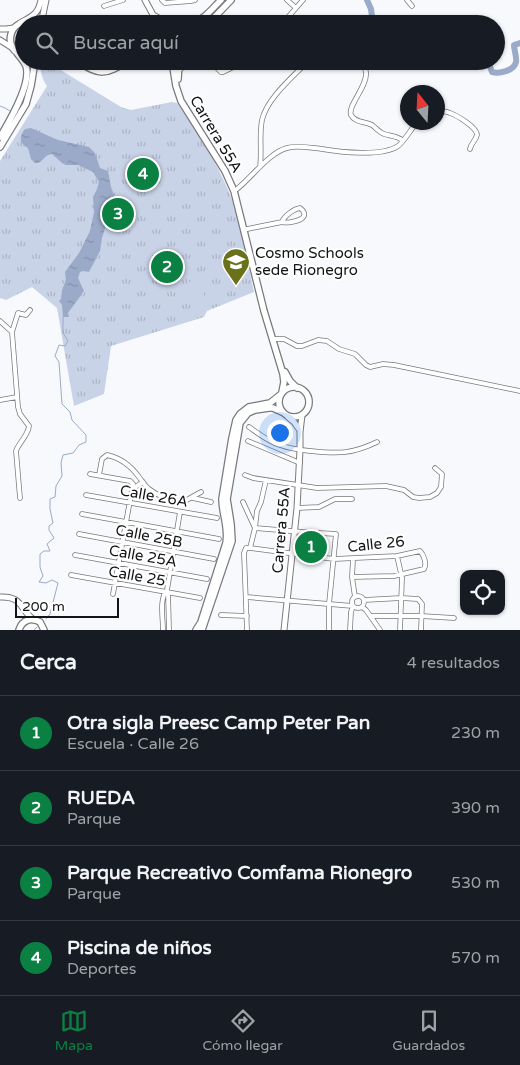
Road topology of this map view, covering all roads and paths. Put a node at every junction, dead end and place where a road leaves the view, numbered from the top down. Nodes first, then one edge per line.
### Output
1 (41, 0) edge
2 (46, 0) edge
3 (123, 0) edge
4 (145, 0) edge
5 (195, 0) edge
6 (221, 0) edge
7 (232, 0) edge
8 (287, 0) edge
9 (303, 0) edge
10 (407, 0) edge
11 (163, 1) edge
12 (104, 6) dead end
13 (412, 6) dead end
14 (296, 8) junction
15 (34, 15) edge
16 (43, 15) edge
17 (154, 15) edge
18 (206, 15) edge
19 (217, 15) edge
20 (290, 15) edge
21 (14, 28) joint
22 (0, 29) edge
23 (0, 40) edge
24 (12, 46) junction
25 (15, 50) edge
26 (26, 70) edge
27 (34, 70) edge
28 (91, 70) edge
29 (114, 70) edge
30 (173, 70) edge
31 (299, 70) edge
32 (365, 70) edge
33 (178, 71) edge
34 (445, 112) edge
35 (410, 130) edge
36 (0, 137) edge
37 (402, 140) junction
38 (0, 147) edge
39 (470, 149) dead end
40 (260, 167) junction
41 (237, 189) junction
42 (282, 222) junction
43 (248, 229) junction
44 (30, 310) dead end
45 (0, 321) edge
46 (12, 332) junction
47 (276, 339) junction
48 (297, 388) junction
49 (520, 391) edge
50 (281, 394) junction
51 (17, 397) junction
52 (0, 400) edge
53 (282, 412) junction
54 (302, 415) junction
55 (288, 416) junction
56 (249, 428) dead end
57 (300, 432) junction
58 (248, 441) dead end
59 (377, 442) dead end
60 (300, 450) junction
61 (300, 463) junction
62 (435, 468) dead end
63 (90, 474) dead end
64 (99, 475) junction
65 (244, 475) dead end
66 (266, 480) junction
67 (143, 482) junction
68 (298, 484) junction
69 (132, 487) junction
70 (201, 492) dead end
71 (86, 495) dead end
72 (192, 497) junction
73 (20, 498) dead end
74 (352, 499) dead end
75 (211, 502) dead end
76 (243, 502) dead end
77 (130, 503) junction
78 (297, 508) junction
79 (180, 512) junction
80 (82, 514) dead end
81 (217, 518) dead end
82 (126, 522) junction
83 (255, 528) junction
84 (177, 532) junction
85 (295, 532) junction
86 (79, 534) dead end
87 (219, 539) dead end
88 (122, 542) junction
89 (250, 548) junction
90 (174, 552) junction
91 (292, 554) junction
92 (75, 555) dead end
93 (397, 556) junction
94 (353, 559) junction
95 (214, 560) dead end
96 (334, 560) junction
97 (119, 563) junction
98 (170, 572) junction
99 (401, 575) junction
100 (71, 576) dead end
101 (352, 577) junction
102 (207, 579) dead end
103 (115, 583) junction
104 (167, 591) junction
105 (113, 594) dead end
106 (0, 597) edge
107 (246, 597) junction
108 (355, 597) junction
109 (200, 598) dead end
110 (401, 598) junction
111 (287, 600) junction
112 (364, 600) junction
113 (329, 604) junction
114 (353, 606) junction
115 (23, 607) junction
116 (362, 607) junction
117 (221, 615) dead end
118 (247, 616) junction
119 (370, 616) junction
120 (400, 616) junction
121 (421, 616) junction
122 (454, 618) dead end
123 (34, 620) junction
124 (24, 622) junction
125 (19, 630) edge
126 (44, 630) edge
127 (163, 630) edge
128 (169, 630) edge
129 (196, 630) edge
130 (202, 630) edge
131 (247, 630) edge
132 (284, 630) edge
133 (329, 630) edge
134 (351, 630) edge
135 (380, 630) edge
136 (400, 630) edge
137 (421, 630) edge

1 - 15 main road
2 - 16 main road
3 - 12 street
4 - 17 main road
5 - 11 street
6 - 18 main road
7 - 19 main road
8 - 14 street
9 - 14 street
10 - 13 street
14 - 20 street
21 - 22 main road
21 - 24 main road
23 - 24 main road
24 - 25 main road
26 - 36 main road
27 - 38 main road
28 - 29 main road
30 - 50 main road, Carrera 55A
31 - 40 street
32 - 37 street
33 - 41 main road, Carrera 55A
34 - 39 street
35 - 37 street
37 - 40 street
40 - 41 street
41 - 43 main road, Carrera 55A
42 - 42 street
42 - 43 street
43 - 47 main road, Carrera 55A
44 - 46 street
45 - 46 street
46 - 51 street
47 - 48 main road, Carrera 55A
47 - 49 street
48 - 50 main road
48 - 54 main road
50 - 53 main road
50 - 129 main road
51 - 52 street
51 - 73 street
53 - 55 main road
53 - 130 main road
54 - 55 main road
54 - 57 main road, Carrera 55A
55 - 57 main road
56 - 60 street
57 - 60 main road, Carrera 55A
58 - 61 street
59 - 60 street
60 - 61 main road, Carrera 55A
61 - 68 main road, Carrera 55A
62 - 68 street
63 - 64 street
64 - 67 street
64 - 69 street
65 - 66 street
66 - 68 street
66 - 83 street
67 - 69 street
67 - 72 street
68 - 78 main road, Carrera 55A
69 - 77 street
70 - 72 street
71 - 77 street, Calle 26A
72 - 75 street
74 - 78 street
76 - 83 street
77 - 79 street, Calle 26A
77 - 82 street
78 - 85 main road, Carrera 55A
79 - 81 street, Calle 26A
79 - 84 street
80 - 82 street
82 - 84 street
82 - 88 street
83 - 85 street
83 - 89 street
84 - 87 street
84 - 90 street
85 - 91 main road, Carrera 55A
85 - 96 street
86 - 88 street, Calle 25B
88 - 90 street, Calle 25B
88 - 97 street
89 - 91 street, Calle 26
89 - 107 street
90 - 95 street, Calle 25B
90 - 98 street
91 - 96 street, Calle 26
91 - 111 main road, Carrera 55A
92 - 97 street, Calle 25A
93 - 94 street, Calle 26
93 - 99 street
93 - 99 street, Calle 26
94 - 96 street, Calle 26
94 - 101 street
96 - 113 street
97 - 98 street, Calle 25A
97 - 103 street
98 - 102 street, Calle 25A
98 - 104 street
99 - 101 street
99 - 110 street
100 - 103 street, Calle 25
101 - 108 street
103 - 104 street, Calle 25
103 - 105 street
104 - 109 street, Calle 25
104 - 127 street
104 - 128 street
106 - 115 main road
107 - 111 street
107 - 118 street
108 - 112 street
108 - 114 street
110 - 112 street
110 - 120 street
110 - 121 street
111 - 113 street
111 - 132 main road, Carrera 55A
112 - 116 street
113 - 114 street
113 - 133 street
114 - 116 street
114 - 134 street
115 - 123 main road
115 - 124 main road
116 - 119 street
117 - 118 street
118 - 131 street
119 - 120 street
119 - 135 street
120 - 121 street
120 - 136 street
121 - 122 street
121 - 137 street
123 - 124 main road
123 - 126 main road
124 - 125 main road

